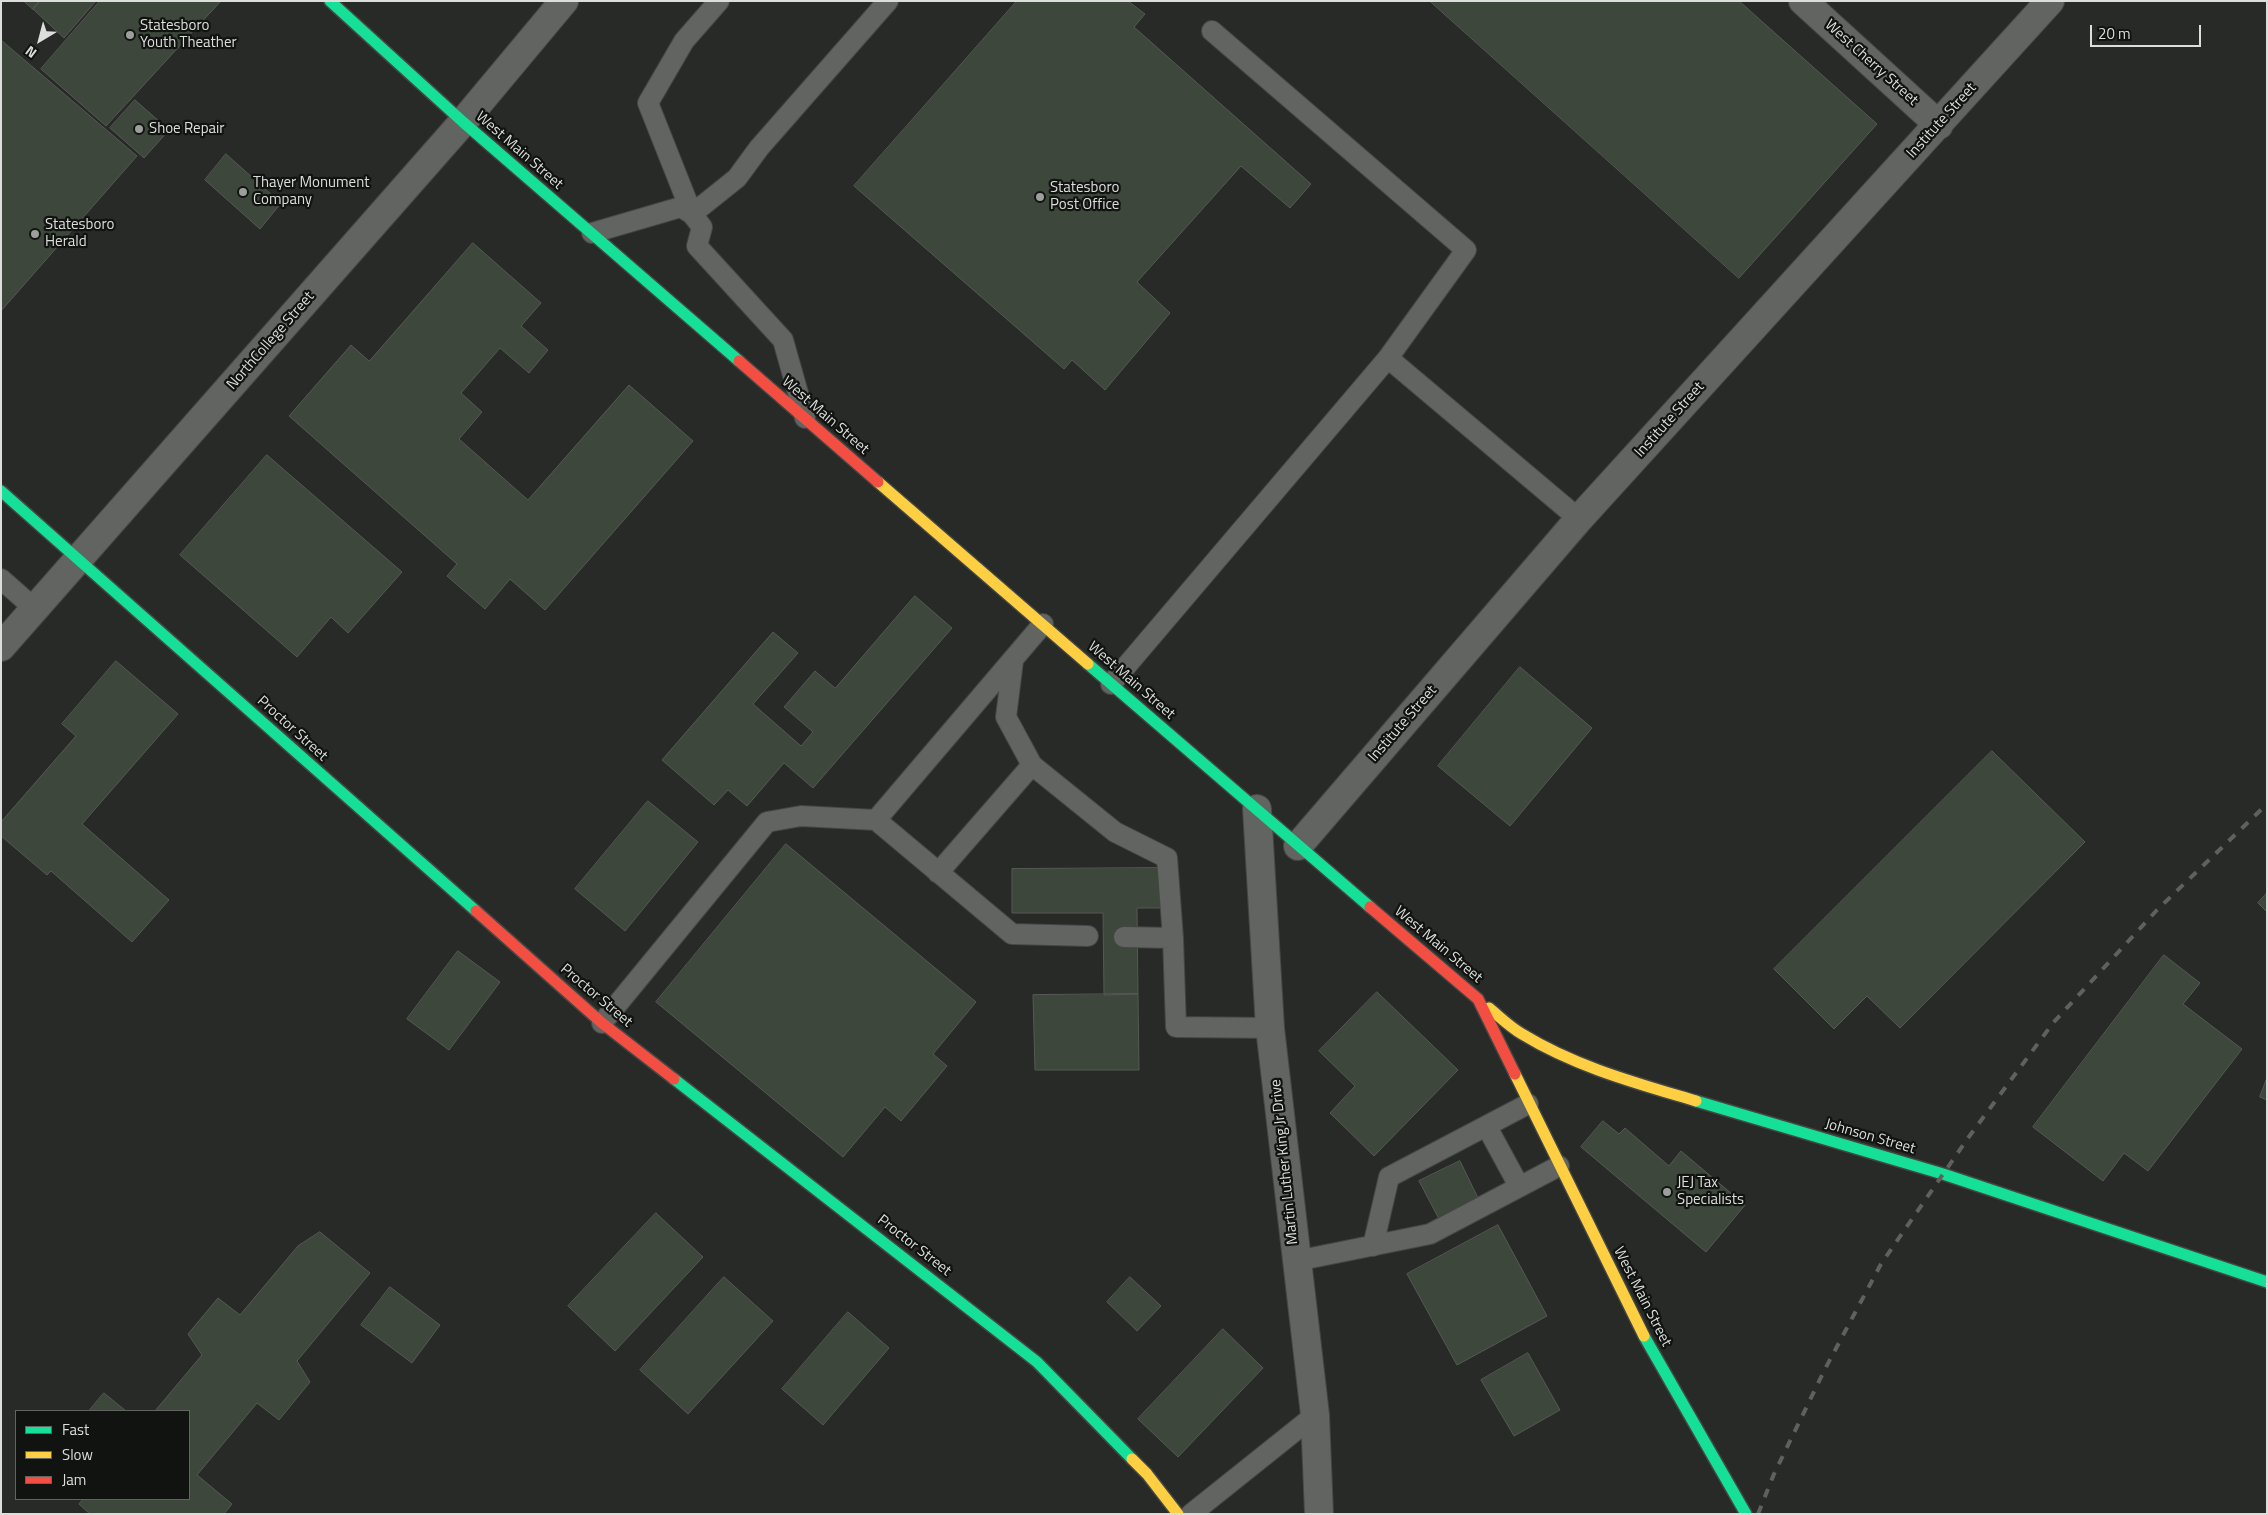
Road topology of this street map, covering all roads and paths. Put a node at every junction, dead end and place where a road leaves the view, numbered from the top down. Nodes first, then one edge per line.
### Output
1 (330, 1) edge
2 (564, 1) edge
3 (719, 1) edge
4 (888, 1) edge
5 (1803, 1) edge
6 (2050, 1) edge
7 (1212, 31) dead end
8 (462, 122) junction
9 (1939, 125) junction
10 (692, 214) junction
11 (592, 233) junction
12 (1388, 358) junction
13 (806, 418) junction
14 (1, 491) edge
15 (1579, 519) junction
16 (79, 560) junction
17 (1, 579) edge
18 (35, 609) junction
19 (1043, 624) junction
20 (1, 647) edge
21 (1013, 661) junction
22 (1112, 684) junction
23 (1032, 766) junction
24 (1257, 809) junction
25 (876, 820) junction
26 (1298, 846) junction
27 (938, 873) junction
28 (1088, 936) dead end
29 (1124, 937) dead end
30 (1173, 938) junction
31 (1478, 998) junction
32 (602, 1023) junction
33 (1270, 1028) junction
34 (1528, 1104) junction
35 (1487, 1127) junction
36 (1559, 1166) junction
37 (1519, 1186) junction
38 (1373, 1246) junction
39 (1296, 1261) junction
40 (2267, 1282) edge
41 (1315, 1415) junction
42 (1178, 1514) edge
43 (1191, 1514) edge
44 (1319, 1514) edge
45 (1746, 1514) edge

1 - 8 street, West Main Street
2 - 8 street, NorthCollege Street
3 - 10 lane
4 - 10 lane
5 - 9 street, West Cherry Street
6 - 9 street, Institute Street
7 - 12 lane
8 - 11 street, West Main Street
8 - 16 street, NorthCollege Street
9 - 15 street, Institute Street
10 - 11 lane
10 - 13 lane
11 - 13 street, West Main Street
12 - 15 lane
12 - 22 lane
13 - 19 street, West Main Street
14 - 16 street, Proctor Street
15 - 26 street, Institute Street
16 - 18 street, NorthCollege Street
16 - 32 street, Proctor Street
17 - 18 lane
18 - 20 street, NorthCollege Street
19 - 21 lane
19 - 22 street, West Main Street
21 - 23 lane
21 - 25 lane
22 - 24 street, West Main Street
23 - 27 lane
23 - 30 lane
24 - 26 street, West Main Street
24 - 33 street, Martin Luther King Jr Drive
25 - 27 lane
25 - 32 lane
26 - 31 street, West Main Street
27 - 28 lane
29 - 30 lane
30 - 33 lane
31 - 34 street, West Main Street
31 - 40 street, Johnson Street
32 - 42 street, Proctor Street
33 - 39 street, Martin Luther King Jr Drive
34 - 35 lane
34 - 36 street, West Main Street
35 - 37 lane
35 - 38 lane
36 - 37 lane
36 - 45 street, West Main Street
37 - 38 lane
38 - 39 lane
39 - 41 street, Martin Luther King Jr Drive
41 - 43 lane
41 - 44 street, Martin Luther King Jr Drive

